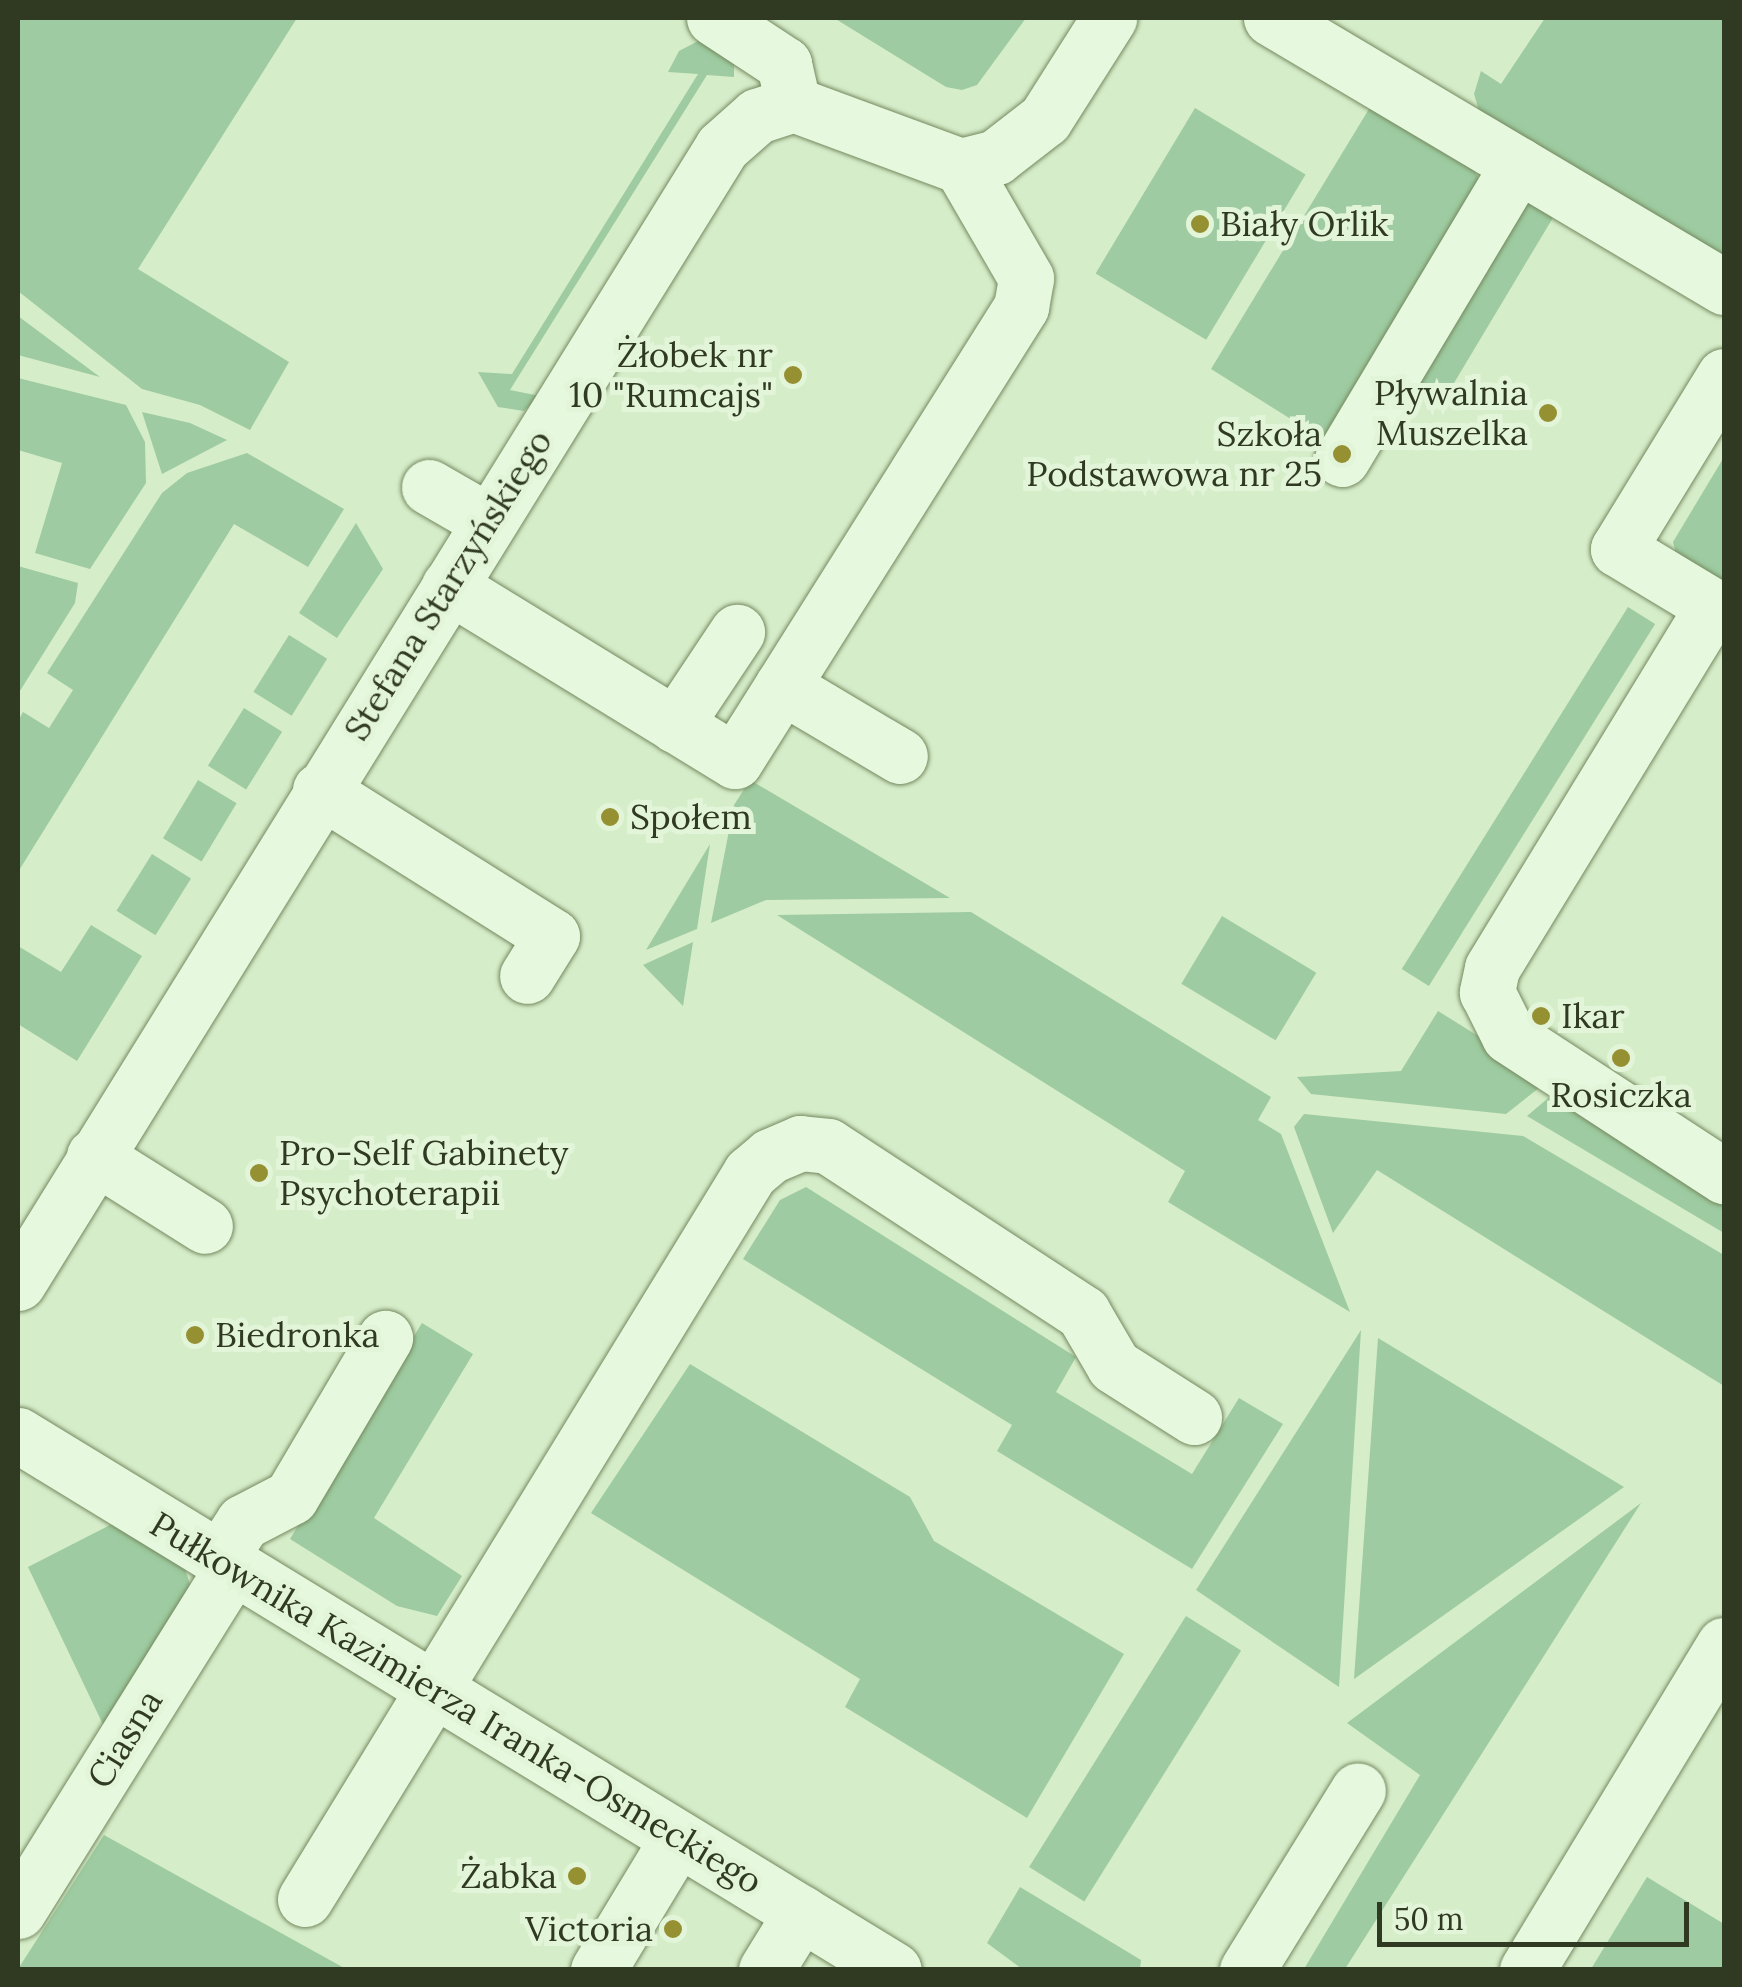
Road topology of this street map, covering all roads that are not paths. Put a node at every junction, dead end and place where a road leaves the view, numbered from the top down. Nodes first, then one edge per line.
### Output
1 (714, 18) edge
2 (1109, 18) edge
3 (1271, 18) edge
4 (792, 104) junction
5 (961, 166) junction
6 (1518, 166) junction
7 (1724, 287) edge
8 (1724, 376) edge
9 (1342, 459) dead end
10 (429, 488) dead end
11 (488, 521) junction
12 (449, 586) junction
13 (1719, 609) edge
14 (737, 632) dead end
15 (782, 686) junction
16 (675, 725) junction
17 (900, 756) dead end
18 (320, 790) junction
19 (527, 976) dead end
20 (94, 1156) junction
21 (1724, 1176) edge
22 (206, 1226) dead end
23 (18, 1283) edge
24 (385, 1338) dead end
25 (1194, 1418) dead end
26 (18, 1435) edge
27 (226, 1563) junction
28 (1724, 1646) edge
29 (432, 1688) junction
30 (1358, 1790) dead end
31 (678, 1838) junction
32 (305, 1899) dead end
33 (18, 1911) edge
34 (801, 1912) junction
35 (598, 1970) edge
36 (766, 1970) edge
37 (894, 1970) edge
38 (1247, 1970) edge
39 (1527, 1970) edge

1 - 4 street
2 - 5 street
3 - 6 street
4 - 5 street
4 - 11 street, Stefana Starzyńskiego
5 - 15 street
6 - 7 street
6 - 9 street
8 - 13 street
10 - 11 street
11 - 12 street, Stefana Starzyńskiego
12 - 16 street
12 - 18 street, Stefana Starzyńskiego
13 - 21 street
14 - 16 street
15 - 16 street
15 - 17 street
18 - 19 street
18 - 20 street, Stefana Starzyńskiego
20 - 22 street
20 - 23 street, Stefana Starzyńskiego
24 - 27 street, Ciasna
25 - 29 street
26 - 27 street, Pułkownika Kazimierza Iranka-Osmeckiego
27 - 29 street, Pułkownika Kazimierza Iranka-Osmeckiego
27 - 33 street, Ciasna
28 - 39 street
29 - 31 street, Pułkownika Kazimierza Iranka-Osmeckiego
29 - 32 street
30 - 38 street
31 - 34 street, Pułkownika Kazimierza Iranka-Osmeckiego
31 - 35 street
34 - 36 street
34 - 37 street, Pułkownika Kazimierza Iranka-Osmeckiego

